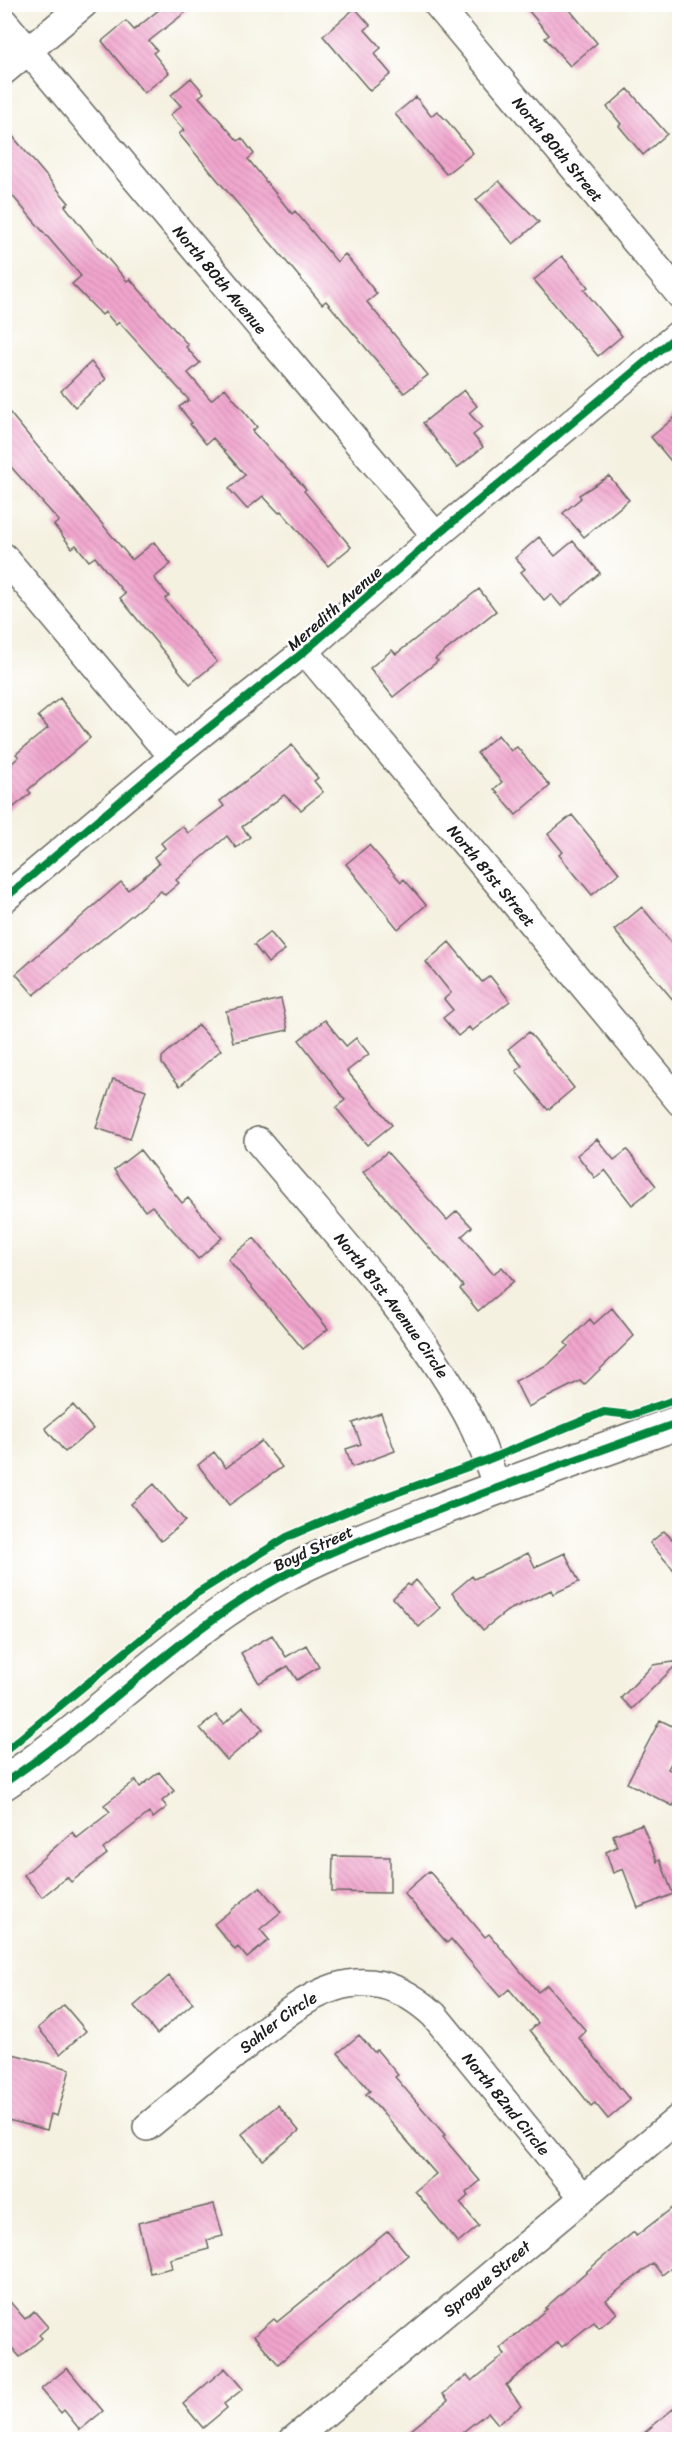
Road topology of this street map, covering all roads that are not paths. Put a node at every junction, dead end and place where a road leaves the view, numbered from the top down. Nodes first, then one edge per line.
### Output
1 (84, 4) edge
2 (437, 4) edge
3 (4, 22) edge
4 (28, 51) junction
5 (4, 71) edge
6 (680, 295) edge
7 (680, 333) edge
8 (436, 536) junction
9 (4, 557) edge
10 (305, 651) junction
11 (174, 756) junction
12 (4, 899) edge
13 (680, 1102) edge
14 (258, 1141) dead end
15 (680, 1422) edge
16 (497, 1487) junction
17 (4, 1783) edge
18 (429, 2010) joint
19 (680, 2117) edge
20 (147, 2127) dead end
21 (583, 2198) junction
22 (293, 2439) edge

1 - 4 street
2 - 6 street, North 80th Street
3 - 4 street, North 80th Avenue
4 - 5 street
4 - 8 street, North 80th Avenue
7 - 8 street, Meredith Avenue
8 - 10 street, Meredith Avenue
9 - 11 street
10 - 11 street, Meredith Avenue
10 - 13 street, North 81st Street
11 - 12 street, Meredith Avenue
14 - 16 street, North 81st Avenue Circle
15 - 16 street, Boyd Street
16 - 17 street, Boyd Street
18 - 20 street, Sahler Circle
18 - 21 street, North 82nd Circle
19 - 21 street, Sprague Street
21 - 22 street, Sprague Street

